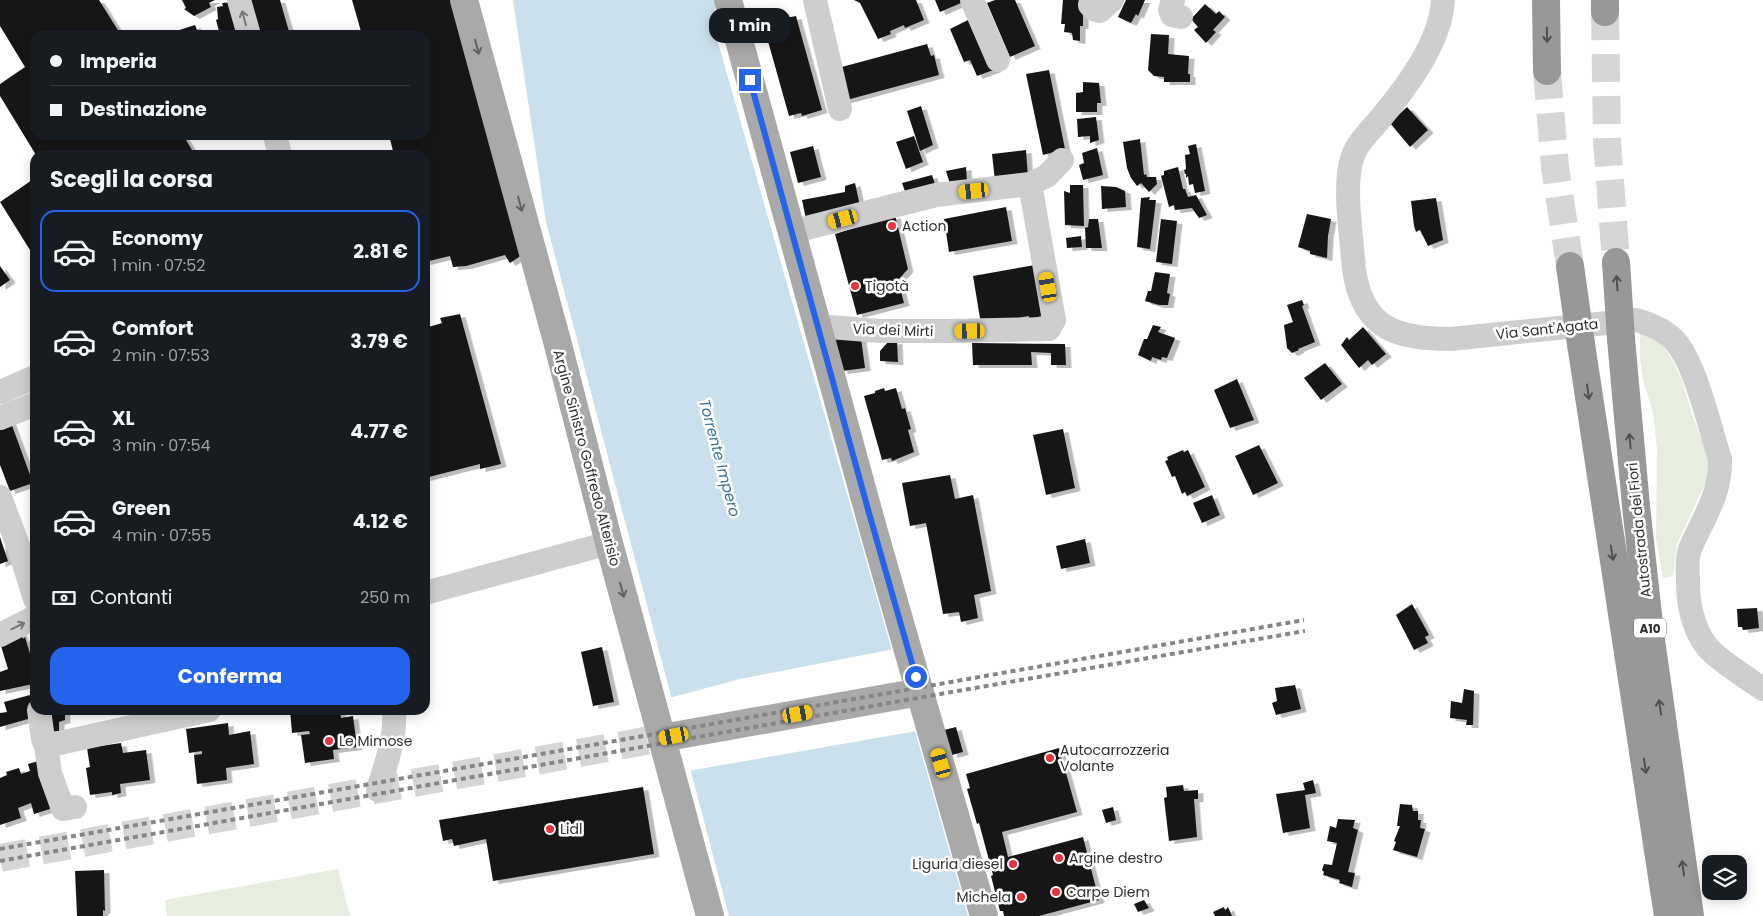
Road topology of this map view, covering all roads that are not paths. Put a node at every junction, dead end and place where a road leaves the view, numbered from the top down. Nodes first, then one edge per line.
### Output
1 (239, 0) edge
2 (464, 0) edge
3 (815, 0) edge
4 (972, 0) edge
5 (1091, 0) edge
6 (1112, 0) edge
7 (1546, 0) edge
8 (734, 1) edge
9 (1447, 2) edge
10 (248, 30) edge
11 (998, 60) dead end
12 (1547, 71) tunnel mouth
13 (840, 109) dead end
14 (1062, 160) dead end
15 (1030, 184) junction
16 (791, 232) junction
17 (1616, 262) tunnel mouth
18 (1570, 266) tunnel mouth
19 (817, 326) junction
20 (30, 379) edge
21 (0, 392) edge
22 (30, 406) edge
23 (0, 418) edge
24 (0, 497) edge
25 (609, 543) junction
26 (30, 583) edge
27 (430, 592) edge
28 (30, 620) edge
29 (0, 635) edge
30 (1763, 689) edge
31 (920, 692) junction
32 (40, 715) edge
33 (186, 715) edge
34 (394, 715) edge
35 (662, 738) tunnel mouth
36 (46, 746) junction
37 (378, 790) dead end
38 (75, 807) dead end
39 (710, 916) edge
40 (984, 916) edge
41 (1668, 916) edge
42 (1690, 916) edge

10 -> 1 street
2 -> 25 main road, Argine Sinistro Goffredo Alterisio
3 - 13 street
4 - 11 street
5 - 6 street
7 -> 12 highway
8 - 16 main road
9 - 30 street, Via Sant'Agata
14 - 15 street
15 - 16 street
15 - 19 street, Via dei Mirti
16 - 19 main road
42 -> 17 highway, Autostrada dei Fiori / A10, bridge
18 -> 41 highway, Autostrada dei Fiori / A10, bridge
19 - 31 main road
20 - 21 street
22 - 23 street
24 - 26 street
25 - 27 street
25 -> 39 main road, Argine Sinistro Goffredo Alterisio
29 -> 28 street
31 - 35 main road
31 - 40 main road
32 - 36 street
33 - 36 street
34 - 37 street
36 - 38 street

